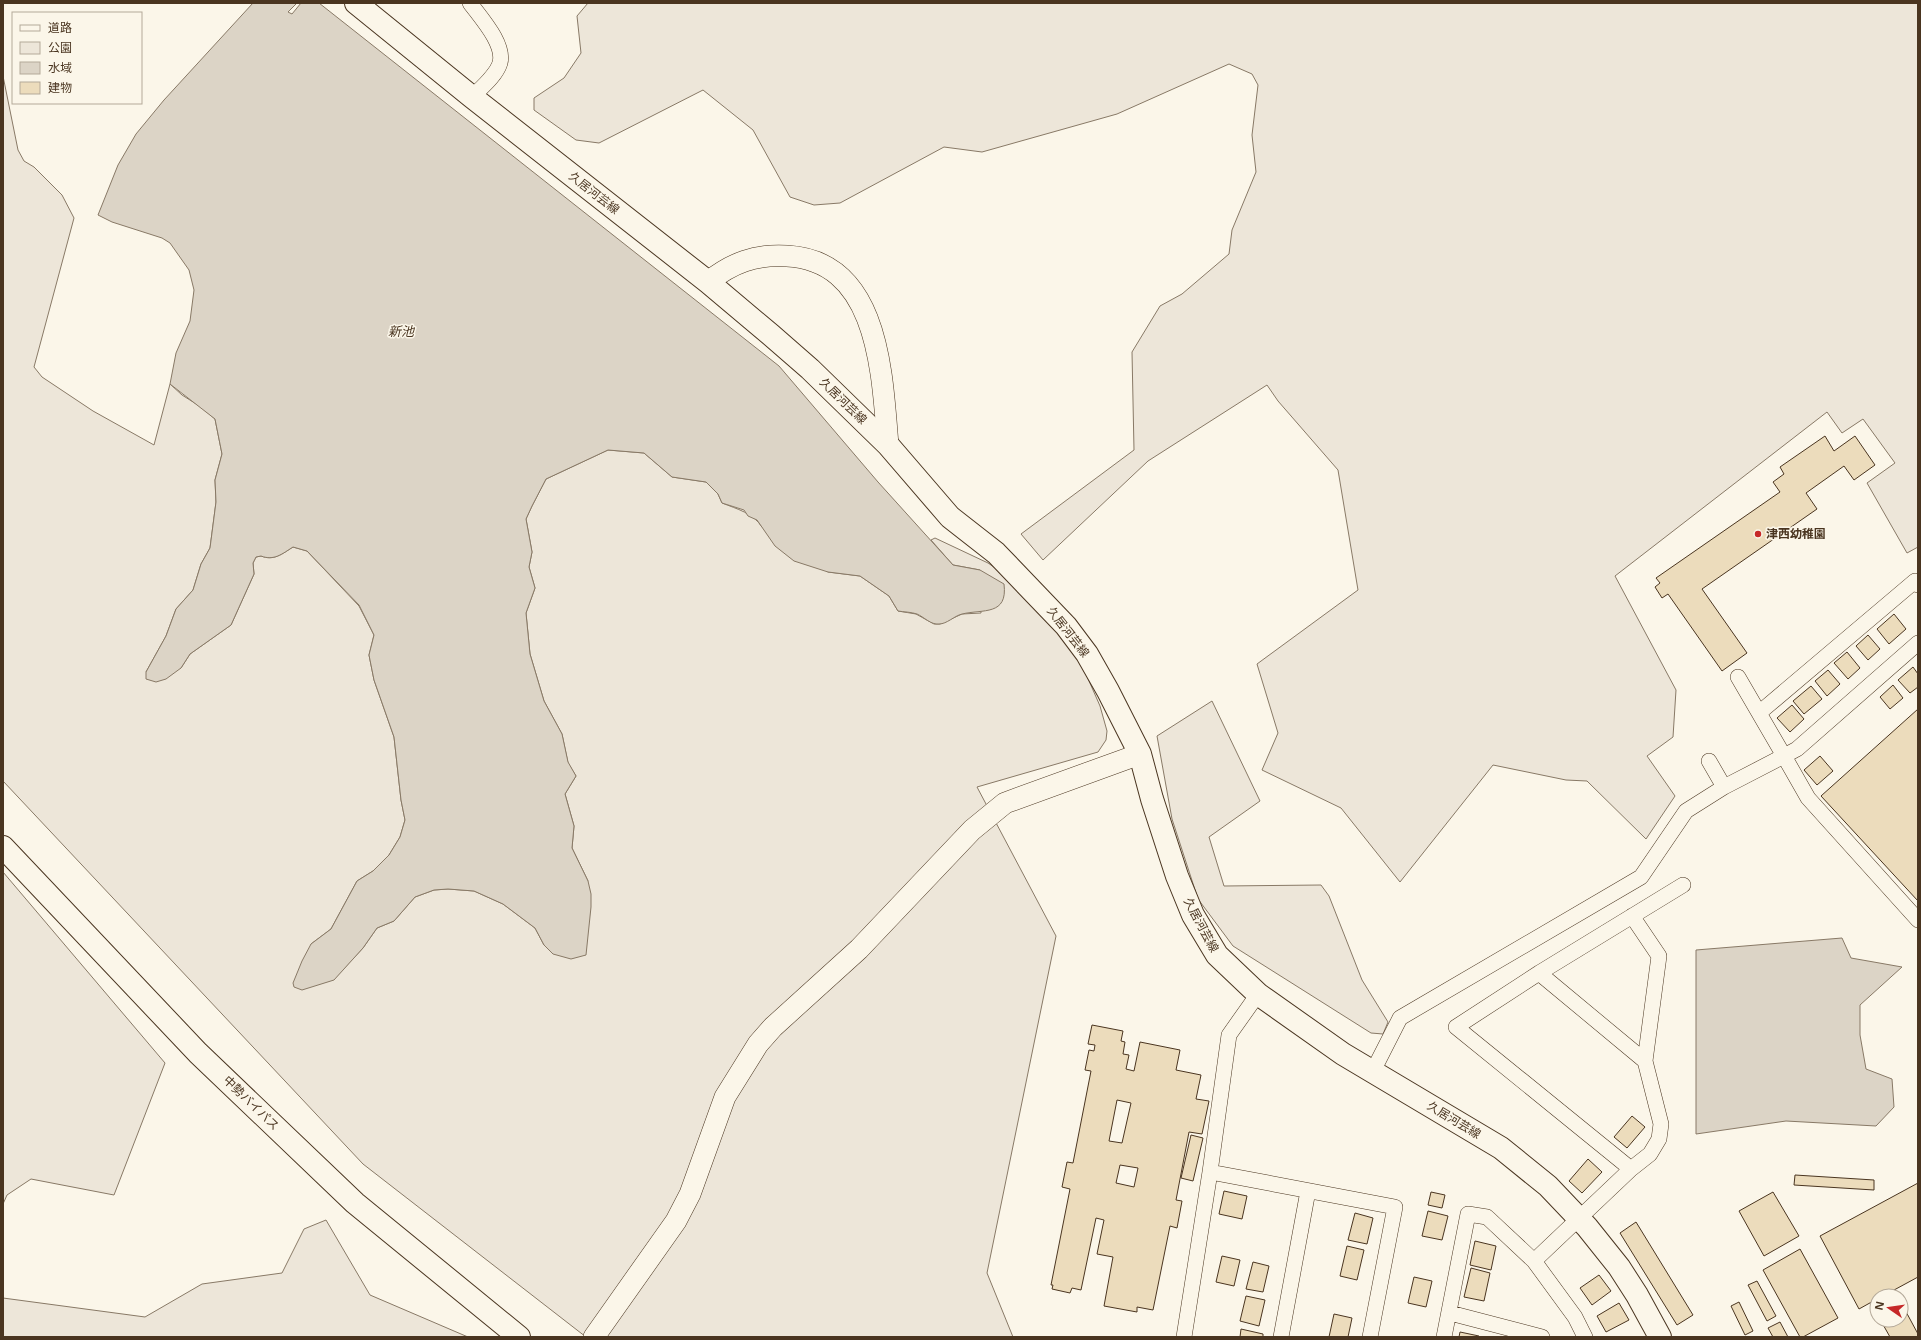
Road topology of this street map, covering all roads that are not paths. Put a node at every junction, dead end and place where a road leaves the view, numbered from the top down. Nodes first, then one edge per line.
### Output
1 (356, 3) edge
2 (470, 3) edge
3 (472, 97) junction
4 (708, 282) junction
5 (888, 445) junction
6 (1918, 584) edge
7 (1918, 643) edge
8 (1738, 678) dead end
9 (1759, 713) junction
10 (1140, 754) junction
11 (1784, 756) junction
12 (1709, 761) dead end
13 (1724, 787) junction
14 (3, 847) edge
15 (1683, 885) dead end
16 (1632, 916) junction
17 (1918, 920) edge
18 (1539, 973) junction
19 (1258, 994) junction
20 (1645, 1062) junction
21 (1373, 1071) junction
22 (1631, 1169) junction
23 (1210, 1172) junction
24 (1308, 1191) junction
25 (1579, 1218) junction
26 (1534, 1261) junction
27 (1450, 1313) junction
28 (519, 1337) edge
29 (594, 1337) edge
30 (1184, 1337) edge
31 (1281, 1337) edge
32 (1370, 1337) edge
33 (1444, 1337) edge
34 (1542, 1337) edge
35 (1585, 1337) edge
36 (1660, 1337) edge

1 - 3 main road, 久居河芸線
2 - 3 street
3 - 4 main road, 久居河芸線
4 - 5 main road, 久居河芸線
4 - 5 street
5 - 10 main road, 久居河芸線
6 - 9 street
7 - 11 street
8 - 9 street
9 - 11 street
10 - 19 main road, 久居河芸線
10 - 29 street
11 - 13 street
11 - 17 street
12 - 13 street
13 - 21 street
14 - 28 main road, 中勢バイパス
15 - 16 street
16 - 18 street
16 - 20 street
18 - 20 street
18 - 22 street
19 - 21 main road, 久居河芸線
19 - 23 street
20 - 22 street
21 - 25 main road, 久居河芸線
22 - 25 street
23 - 24 street
23 - 30 street
24 - 31 street
24 - 32 street
25 - 26 street
25 - 36 main road, 久居河芸線
26 - 27 street
26 - 35 street
27 - 33 street
27 - 34 street

